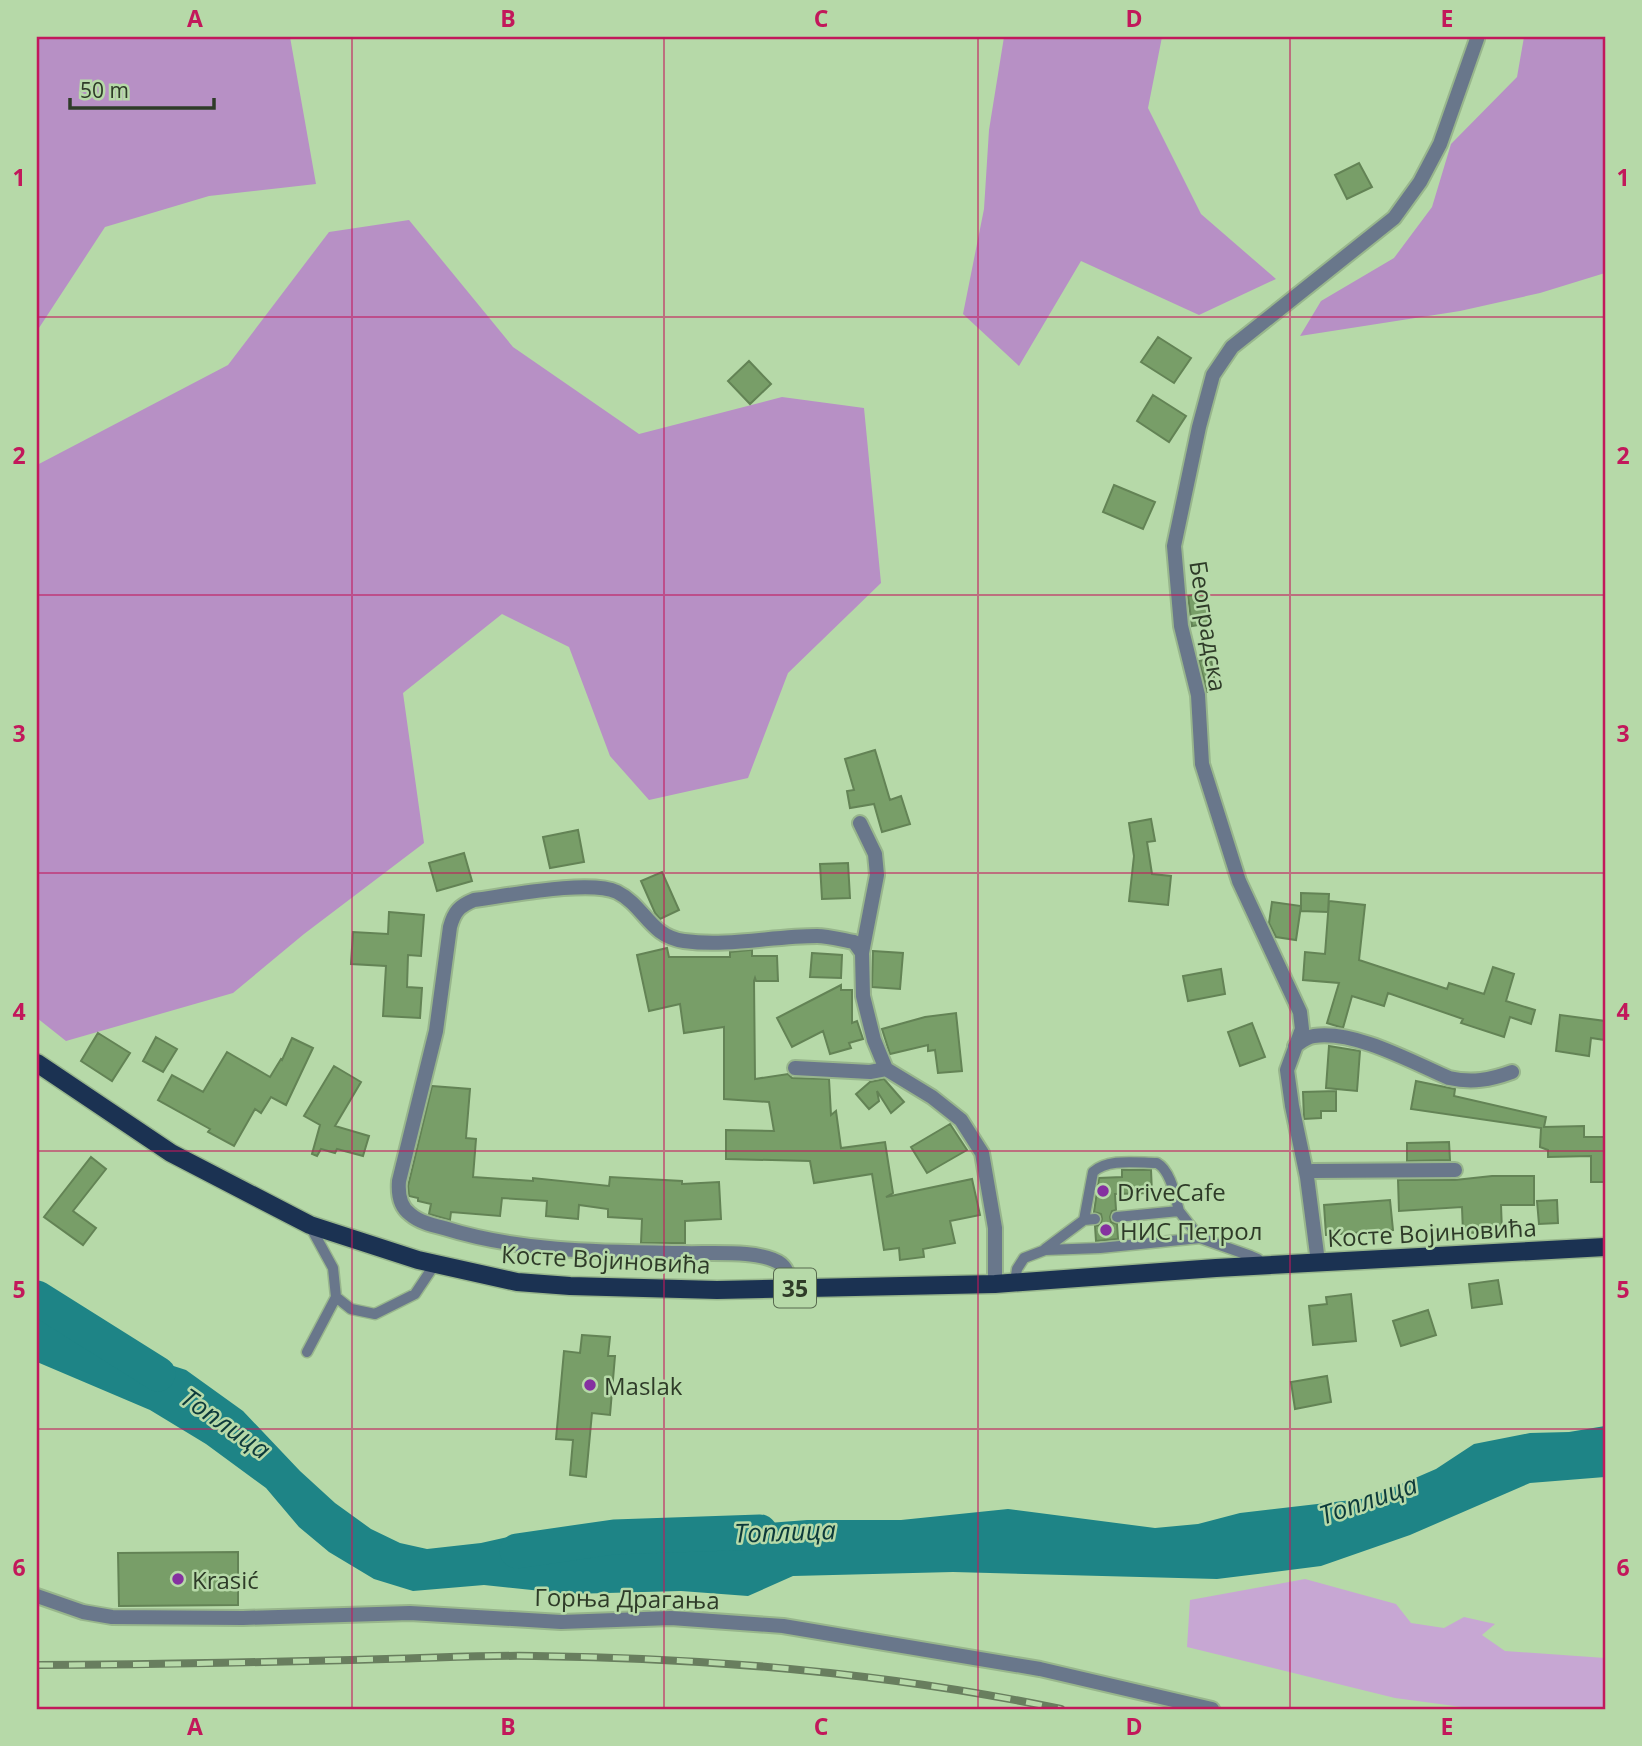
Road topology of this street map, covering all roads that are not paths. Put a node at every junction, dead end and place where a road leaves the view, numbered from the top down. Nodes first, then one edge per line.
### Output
1 (1477, 40) dead end
2 (860, 823) dead end
3 (862, 953) junction
4 (1294, 1047) junction
5 (37, 1063) edge
6 (794, 1068) dead end
7 (886, 1069) junction
8 (1512, 1072) dead end
9 (1455, 1170) dead end
10 (1307, 1177) junction
11 (1180, 1211) junction
12 (1116, 1217) dead end
13 (1095, 1219) dead end
14 (1083, 1220) junction
15 (310, 1226) junction
16 (1200, 1238) junction
17 (1605, 1247) edge
18 (1045, 1250) junction
19 (1318, 1262) junction
20 (435, 1265) junction
21 (1262, 1266) junction
22 (1015, 1282) junction
23 (995, 1284) junction
24 (788, 1288) junction
25 (336, 1297) junction
26 (307, 1352) dead end
27 (37, 1596) edge
28 (1212, 1709) edge

1 - 4 street, Београдска
2 - 3 street
3 - 7 street
3 - 24 street
4 - 8 street
4 - 10 street, Београдска
5 - 15 main road, Косте Војиновића / 35
6 - 7 street
7 - 23 street
9 - 10 street
10 - 19 street, Београдска
11 - 12 lane
11 - 14 lane
11 - 16 lane
13 - 14 lane
14 - 18 lane
15 - 20 main road, Косте Војиновића / 35
15 - 25 lane
16 - 18 lane
16 - 21 lane
17 - 19 main road, Косте Војиновића / 35
18 - 22 lane
19 - 21 main road, Косте Војиновића / 35
20 - 24 main road, Косте Војиновића / 35
20 - 25 lane
21 - 22 main road, Косте Војиновића / 35
22 - 23 main road, Косте Војиновића / 35
23 - 24 main road, Косте Војиновића / 35
25 - 26 lane
27 - 28 street, Горња Драгања

